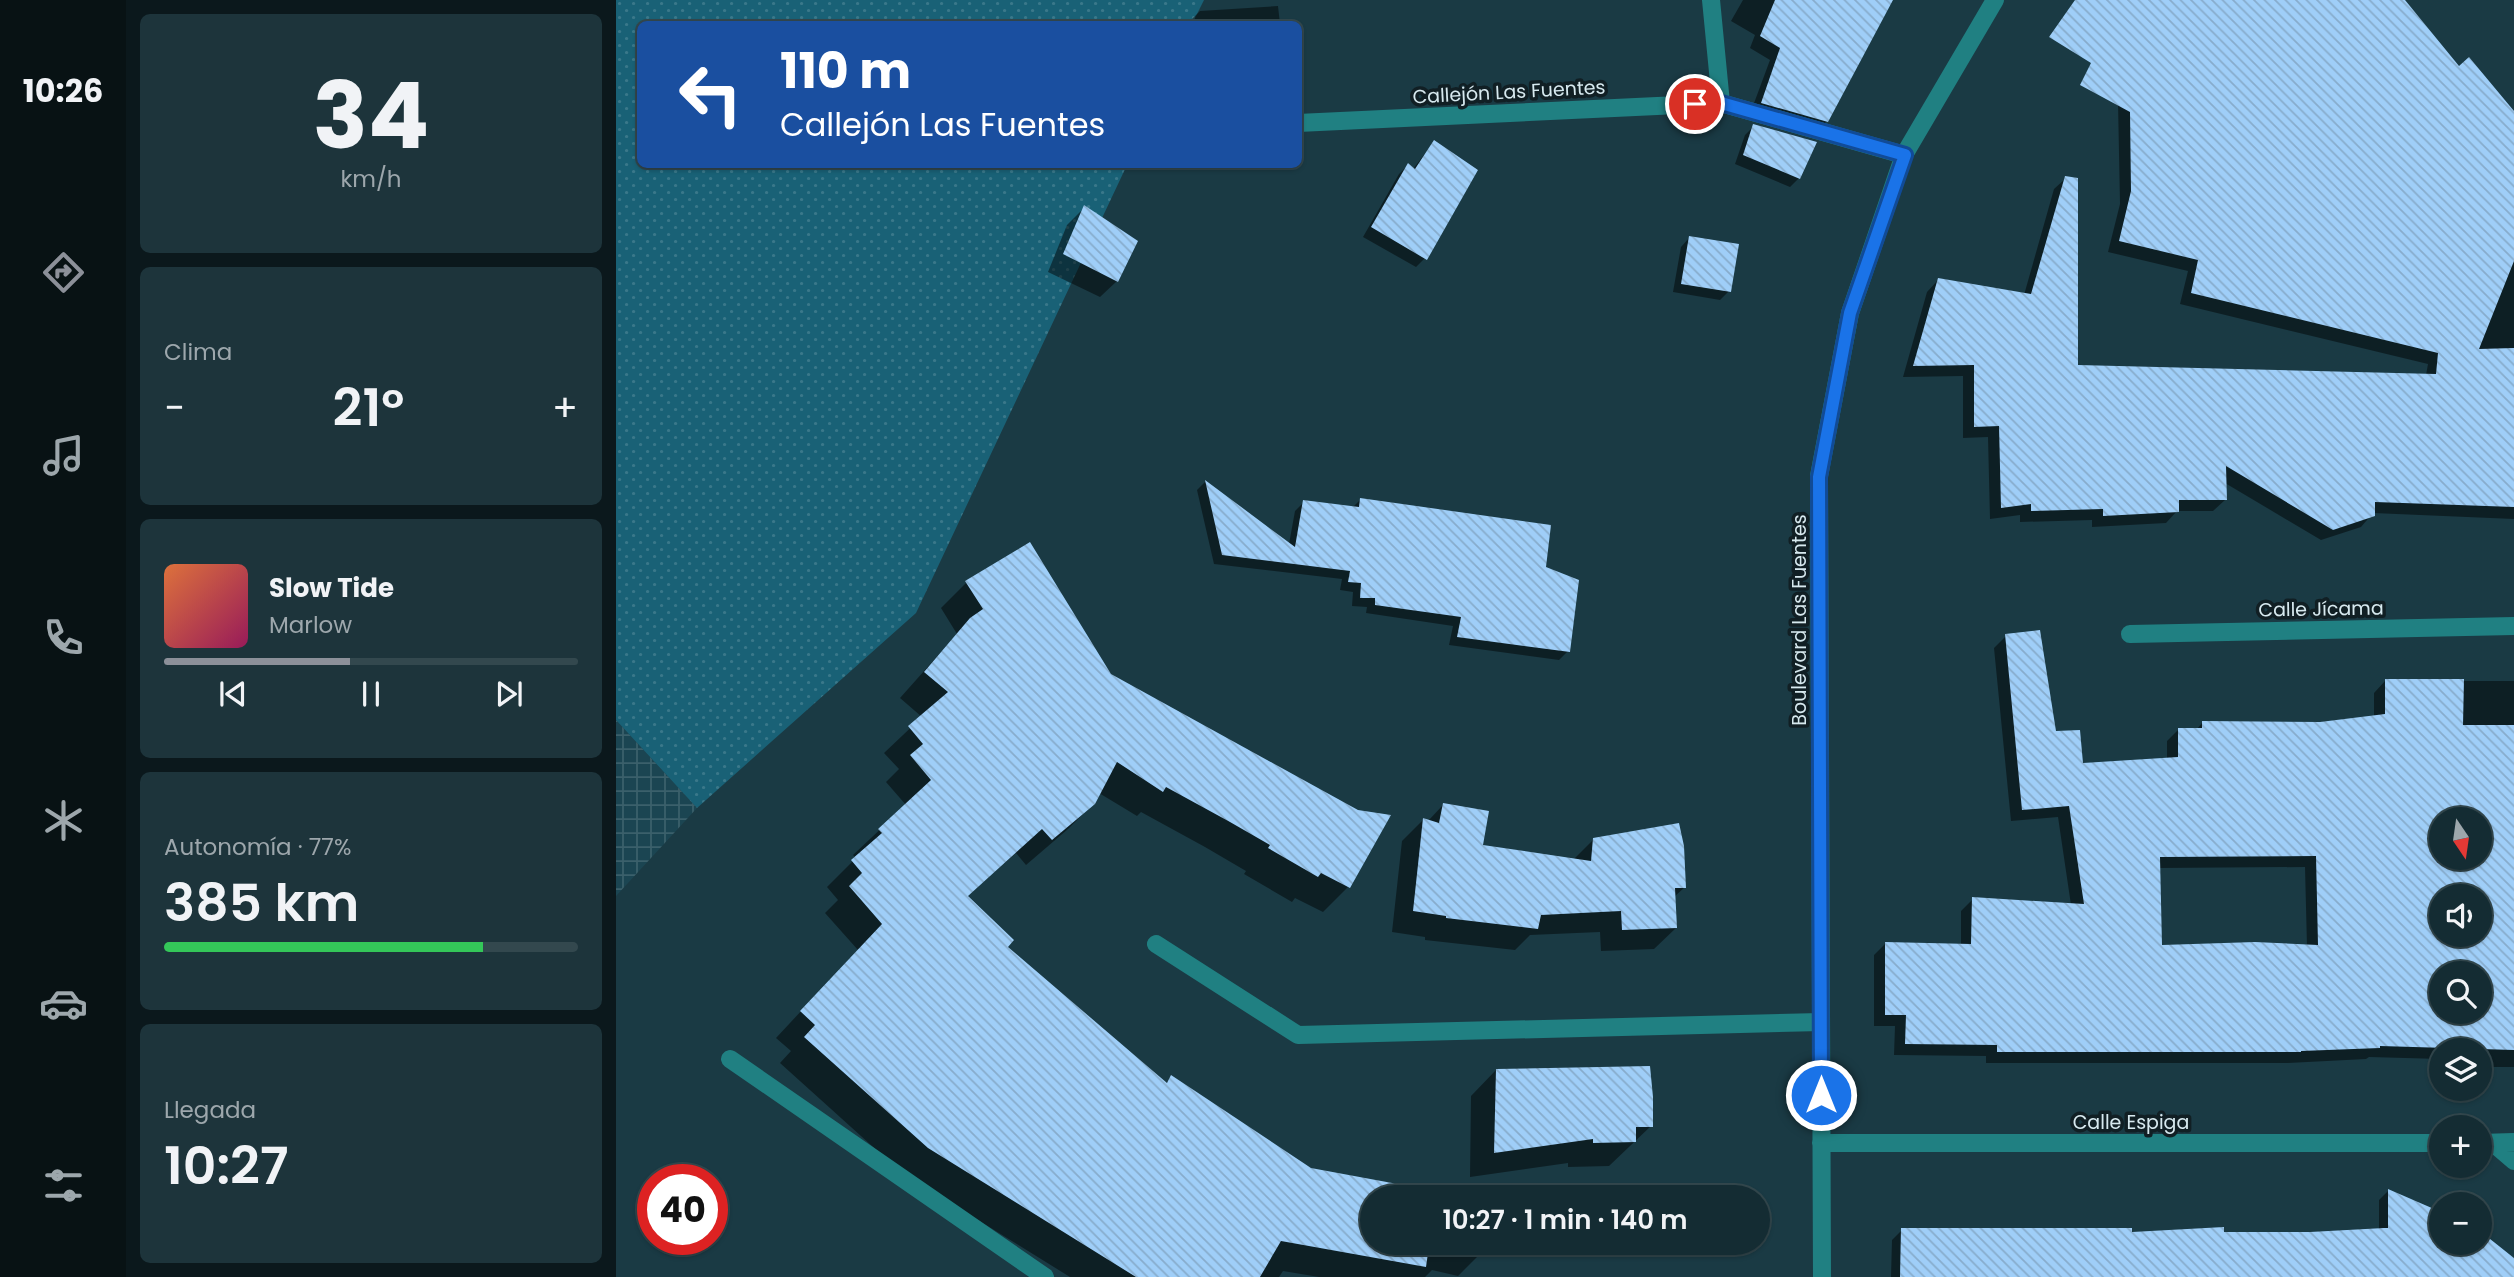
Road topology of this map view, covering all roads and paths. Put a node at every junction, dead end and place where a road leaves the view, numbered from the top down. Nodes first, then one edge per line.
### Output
1 (1711, 0) edge
2 (1995, 0) edge
3 (1721, 103) junction
4 (1302, 123) edge
5 (1905, 155) junction
6 (2514, 626) edge
7 (2130, 634) dead end
8 (1156, 944) dead end
9 (1821, 1022) junction
10 (730, 1059) dead end
11 (1821, 1143) junction
12 (2429, 1143) edge
13 (2492, 1143) edge
14 (2514, 1143) edge
15 (2492, 1146) edge
16 (2514, 1161) edge
17 (1045, 1277) edge
18 (1822, 1277) edge

1 - 3 street
2 - 5 street, Boulevard Las Fuentes
3 - 4 street, Callejón Las Fuentes
3 - 5 street, Callejón Las Fuentes
5 - 9 street, Boulevard Las Fuentes
6 - 7 street, Calle Jícama
8 - 9 street
9 - 11 street, Boulevard Las Fuentes
10 - 17 street
11 - 12 street, Calle Espiga
11 - 18 street, Boulevard Las Fuentes
13 - 14 street
15 - 16 street

